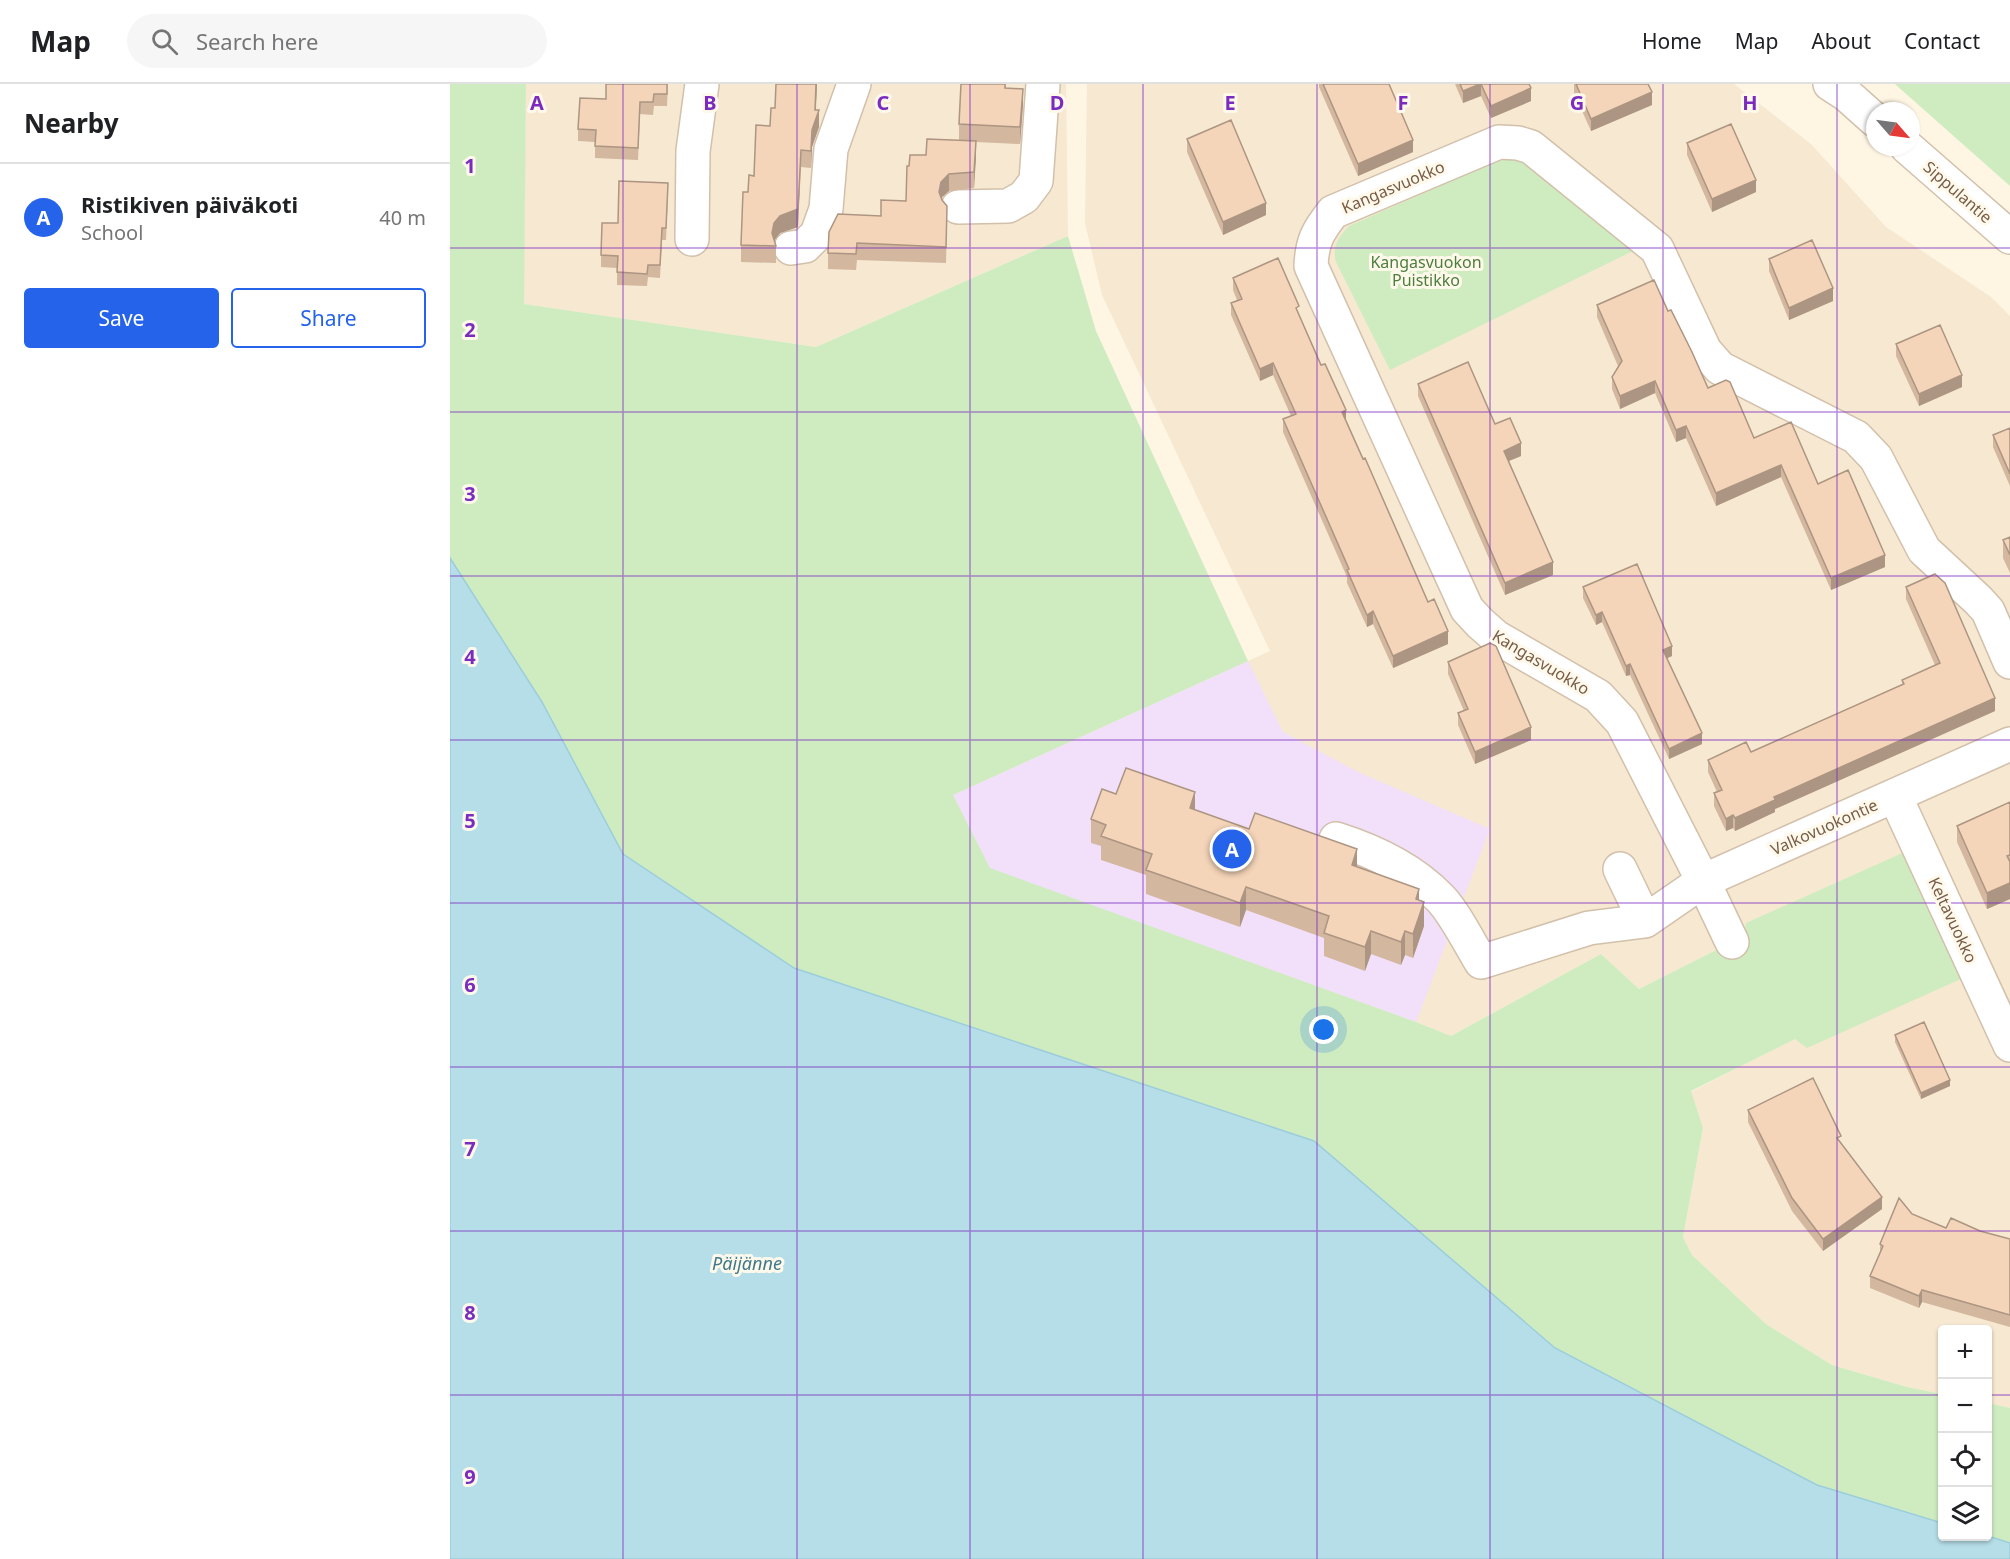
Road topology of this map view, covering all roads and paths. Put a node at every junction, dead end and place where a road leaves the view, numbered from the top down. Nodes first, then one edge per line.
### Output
1 (702, 84) edge
2 (854, 84) edge
3 (1043, 84) edge
4 (1830, 84) edge
5 (1866, 112) edge
6 (1916, 156) edge
7 (958, 207) dead end
8 (2010, 237) edge
9 (692, 239) dead end
10 (791, 248) dead end
11 (2010, 662) edge
12 (2010, 744) edge
13 (1895, 796) junction
14 (1336, 839) edge
15 (1620, 869) dead end
16 (1703, 881) junction
17 (1645, 921) junction
18 (1732, 942) dead end
19 (2010, 1045) edge

1 - 9 street
2 - 10 street
3 - 7 street
4 - 5 street
6 - 8 street, Sippulantie
11 - 16 street, Kangasvuokko
12 - 13 street, Valkovuokontie
13 - 16 street, Valkovuokontie
13 - 19 street, Keltavuokko
14 - 17 street
15 - 17 street
16 - 17 street, Valkovuokontie
16 - 18 street, Kangasvuokko

